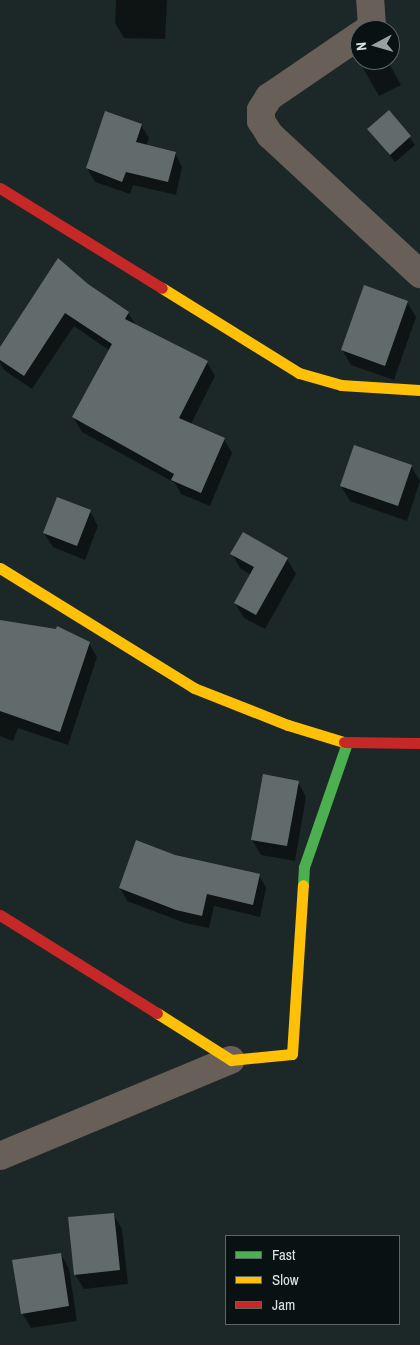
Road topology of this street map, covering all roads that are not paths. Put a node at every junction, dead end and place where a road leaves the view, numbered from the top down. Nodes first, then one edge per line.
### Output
1 (370, 0) edge
2 (372, 20) edge
3 (350, 42) edge
4 (0, 188) edge
5 (420, 274) edge
6 (420, 390) edge
7 (0, 568) edge
8 (346, 743) junction
9 (420, 743) edge
10 (0, 916) edge
11 (231, 1060) junction
12 (0, 1156) edge

1 - 2 street
3 - 5 street
4 - 6 street
7 - 8 street
8 - 9 street
8 - 11 street
10 - 11 street
11 - 12 street

